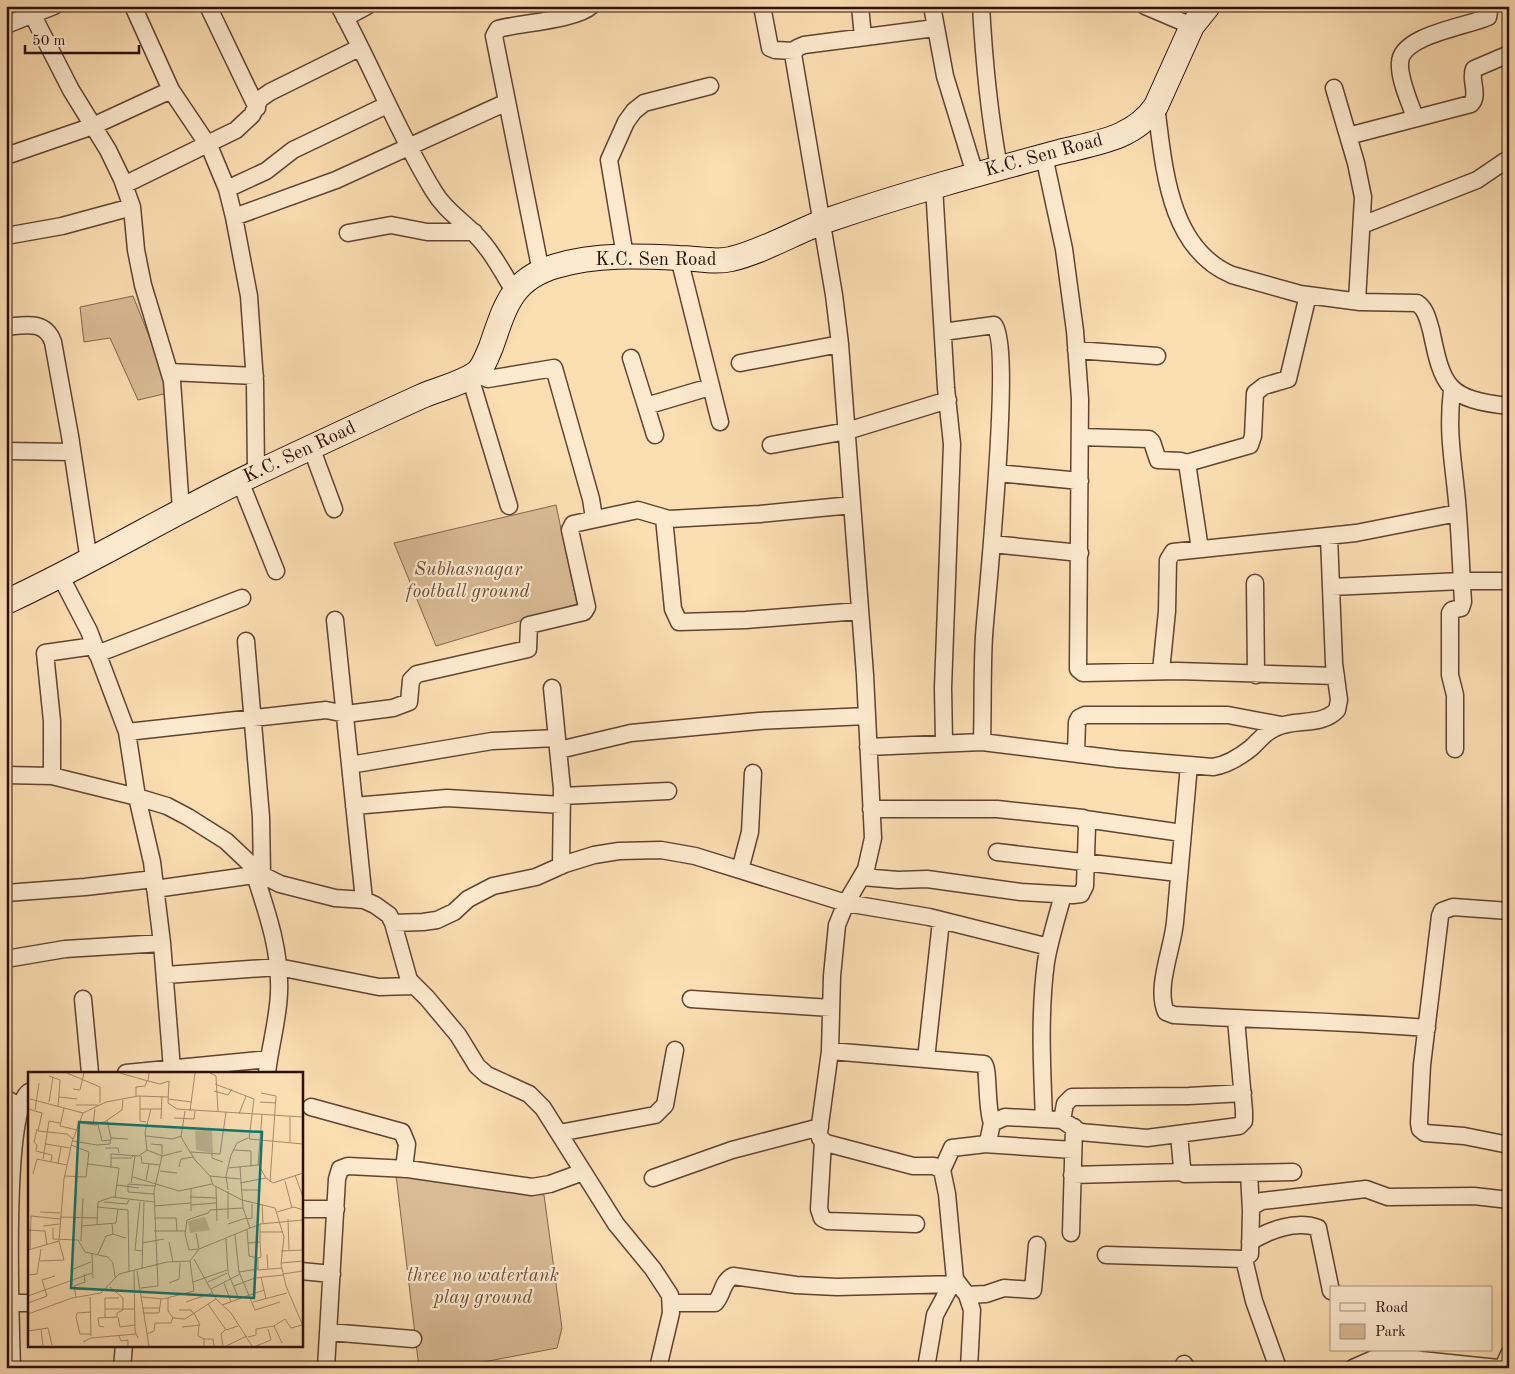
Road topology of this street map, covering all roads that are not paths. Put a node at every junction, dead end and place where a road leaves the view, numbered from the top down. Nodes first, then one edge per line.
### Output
1 (54, 6) edge
2 (133, 6) edge
3 (208, 6) edge
4 (368, 6) edge
5 (590, 6) edge
6 (762, 6) edge
7 (860, 6) edge
8 (932, 6) edge
9 (981, 6) edge
10 (1145, 6) edge
11 (1208, 6) edge
12 (1490, 6) edge
13 (30, 10) edge
14 (342, 12) edge
15 (6, 26) edge
16 (1192, 26) junction
17 (935, 28) junction
18 (863, 37) junction
19 (359, 48) junction
20 (795, 51) junction
21 (1509, 54) edge
22 (710, 86) dead end
23 (1334, 88) dead end
24 (171, 90) junction
25 (507, 102) junction
26 (387, 105) junction
27 (1156, 106) junction
28 (257, 108) junction
29 (1415, 118) junction
30 (93, 126) junction
31 (1348, 136) junction
32 (208, 145) junction
33 (408, 146) junction
34 (6, 156) edge
35 (1044, 156) junction
36 (1505, 162) dead end
37 (999, 167) junction
38 (975, 174) junction
39 (124, 185) junction
40 (934, 186) junction
41 (227, 189) junction
42 (132, 207) junction
43 (234, 217) junction
44 (822, 222) junction
45 (1362, 225) junction
46 (474, 232) junction
47 (348, 233) dead end
48 (6, 236) edge
49 (624, 256) junction
50 (679, 258) junction
51 (541, 272) junction
52 (514, 291) junction
53 (1308, 295) junction
54 (1356, 301) junction
55 (6, 327) edge
56 (943, 332) junction
57 (840, 344) junction
58 (1076, 350) junction
59 (1158, 356) dead end
60 (630, 358) dead end
61 (740, 364) dead end
62 (170, 372) junction
63 (473, 375) junction
64 (255, 376) junction
65 (710, 388) junction
66 (1452, 390) junction
67 (948, 400) junction
68 (646, 406) junction
69 (1509, 406) edge
70 (720, 422) dead end
71 (847, 431) junction
72 (655, 435) dead end
73 (1080, 437) junction
74 (771, 445) dead end
75 (311, 448) junction
76 (6, 451) edge
77 (72, 452) junction
78 (1187, 463) junction
79 (997, 472) junction
80 (248, 477) junction
81 (1080, 481) junction
82 (852, 505) junction
83 (509, 506) dead end
84 (334, 509) dead end
85 (181, 510) junction
86 (1458, 513) junction
87 (594, 518) junction
88 (664, 518) junction
89 (1329, 537) junction
90 (992, 544) junction
91 (1200, 549) junction
92 (1080, 554) junction
93 (89, 561) junction
94 (276, 571) dead end
95 (61, 577) junction
96 (1462, 581) junction
97 (1509, 581) edge
98 (1255, 583) dead end
99 (1330, 588) junction
100 (242, 598) dead end
101 (6, 602) edge
102 (860, 611) junction
103 (335, 620) dead end
104 (246, 640) dead end
105 (96, 650) junction
106 (1161, 671) junction
107 (1256, 675) junction
108 (1336, 676) junction
109 (552, 688) dead end
110 (346, 714) junction
111 (867, 716) junction
112 (252, 718) junction
113 (1281, 725) junction
114 (127, 732) junction
115 (944, 742) junction
116 (982, 742) junction
117 (558, 744) junction
118 (868, 747) junction
119 (1455, 749) dead end
120 (1076, 753) junction
121 (350, 765) junction
122 (1190, 765) junction
123 (753, 773) dead end
124 (6, 775) edge
125 (52, 776) junction
126 (668, 791) dead end
127 (137, 796) junction
128 (562, 800) junction
129 (354, 806) junction
130 (871, 810) junction
131 (1085, 819) junction
132 (1182, 833) junction
133 (997, 852) dead end
134 (1086, 864) junction
135 (561, 866) junction
136 (740, 870) junction
137 (256, 872) junction
138 (1178, 873) junction
139 (862, 877) junction
140 (154, 884) junction
141 (6, 893) edge
142 (1063, 895) junction
143 (364, 900) junction
144 (846, 903) junction
145 (1509, 911) edge
146 (942, 920) junction
147 (392, 923) junction
148 (162, 944) junction
149 (1049, 947) junction
150 (6, 959) edge
151 (278, 967) junction
152 (166, 975) junction
153 (413, 986) junction
154 (83, 999) dead end
155 (691, 999) dead end
156 (831, 1008) junction
157 (1236, 1019) junction
158 (1427, 1028) junction
159 (675, 1050) dead end
160 (830, 1051) junction
161 (926, 1059) junction
162 (268, 1066) edge
163 (172, 1069) junction
164 (90, 1072) edge
165 (138, 1072) edge
166 (28, 1092) edge
167 (1243, 1093) junction
168 (12, 1102) edge
169 (311, 1107) dead end
170 (1044, 1119) junction
171 (992, 1123) junction
172 (1068, 1124) junction
173 (559, 1133) junction
174 (821, 1134) junction
175 (1179, 1134) junction
176 (984, 1144) junction
177 (1509, 1145) edge
178 (1073, 1150) junction
179 (404, 1169) junction
180 (942, 1170) junction
181 (583, 1172) junction
182 (1183, 1172) junction
183 (1293, 1172) dead end
184 (1249, 1173) junction
185 (1072, 1175) junction
186 (653, 1178) dead end
187 (1509, 1200) edge
188 (302, 1209) edge
189 (336, 1209) junction
190 (1251, 1212) junction
191 (916, 1224) dead end
192 (1071, 1233) dead end
193 (1250, 1242) junction
194 (1037, 1245) dead end
195 (1106, 1255) dead end
196 (1244, 1260) junction
197 (302, 1271) edge
198 (332, 1274) junction
199 (1330, 1287) edge
200 (959, 1288) junction
201 (8, 1302) edge
202 (28, 1303) edge
203 (672, 1303) junction
204 (329, 1332) junction
205 (413, 1339) dead end
206 (124, 1346) edge
207 (1509, 1354) edge
208 (1357, 1361) edge
209 (1400, 1361) edge
210 (12, 1368) edge
211 (122, 1368) edge
212 (326, 1368) edge
213 (658, 1368) edge
214 (926, 1368) edge
215 (969, 1368) edge
216 (1278, 1368) edge
217 (1498, 1368) edge
218 (1503, 1368) edge

1 - 13 street
2 - 24 street
3 - 28 street
4 - 14 street
5 - 25 street
6 - 20 street
7 - 18 street
8 - 17 street
9 - 37 street
10 - 16 street
11 - 16 street, K.C. Sen Road
12 - 29 street
13 - 15 street
13 - 30 street
14 - 19 street
16 - 27 street, K.C. Sen Road
17 - 18 street
17 - 38 street
18 - 20 street
19 - 26 street
19 - 28 street
20 - 44 street
21 - 29 street
22 - 49 street
23 - 31 street
24 - 30 street
24 - 32 street
25 - 33 street
25 - 51 street
26 - 33 street
26 - 41 street
27 - 35 street, K.C. Sen Road
27 - 53 street
28 - 32 street
29 - 31 street
30 - 34 street
30 - 39 street
31 - 45 street
32 - 39 street
32 - 41 street
33 - 43 street
33 - 46 street
35 - 37 street, K.C. Sen Road
35 - 58 street
36 - 45 street
37 - 38 street, K.C. Sen Road
38 - 40 street, K.C. Sen Road
39 - 42 street
40 - 44 street, K.C. Sen Road
40 - 56 street
41 - 43 street
42 - 48 street
42 - 62 street
43 - 64 street
44 - 50 street, K.C. Sen Road
44 - 57 street
45 - 54 street
46 - 47 street
46 - 52 street
49 - 50 street, K.C. Sen Road
49 - 51 street, K.C. Sen Road
50 - 65 street
51 - 52 street, K.C. Sen Road
52 - 63 street, K.C. Sen Road
53 - 54 street
53 - 78 street
54 - 66 street
55 - 77 street
56 - 67 street
56 - 79 street
57 - 61 street
57 - 71 street
58 - 59 street
58 - 73 street
60 - 68 street
62 - 64 street
62 - 85 street
63 - 75 street, K.C. Sen Road
63 - 83 street
63 - 87 street
64 - 80 street
65 - 68 street
65 - 70 street
66 - 69 street
66 - 86 street
67 - 71 street
67 - 115 street
68 - 72 street
71 - 74 street
71 - 82 street
73 - 78 street
73 - 81 street
75 - 80 street, K.C. Sen Road
75 - 84 street
76 - 77 street
77 - 93 street
78 - 91 street
79 - 81 street
79 - 90 street
80 - 85 street, K.C. Sen Road
80 - 94 street
81 - 92 street
82 - 88 street
82 - 102 street
85 - 93 street, K.C. Sen Road
86 - 89 street
86 - 96 street
87 - 88 street
87 - 110 street
88 - 102 street
89 - 91 street
89 - 99 street
90 - 92 street
90 - 116 street
91 - 106 street
92 - 106 street
93 - 95 street, K.C. Sen Road
95 - 101 street, K.C. Sen Road
95 - 105 street
96 - 97 street
96 - 99 street
96 - 119 street
98 - 107 street
99 - 108 street
100 - 105 street
102 - 111 street
103 - 110 street
104 - 112 street
105 - 114 street
105 - 125 street
106 - 107 street
107 - 108 street
108 - 113 street
109 - 117 street
110 - 112 street
110 - 121 street
111 - 117 street
111 - 118 street
112 - 114 street
112 - 137 street
113 - 120 street
113 - 122 street
114 - 127 street
115 - 116 street
115 - 118 street
116 - 120 street
117 - 121 street
117 - 128 street
118 - 130 street
120 - 122 street
121 - 129 street
122 - 132 street
123 - 136 street
124 - 125 street
125 - 127 street
126 - 128 street
127 - 137 street
127 - 140 street
128 - 129 street
128 - 135 street
129 - 143 street
130 - 131 street
130 - 139 street
131 - 132 street
131 - 134 street
132 - 138 street
133 - 134 street
134 - 138 street
134 - 142 street
135 - 136 street
135 - 147 street
136 - 144 street
137 - 140 street
137 - 143 street
137 - 151 street
138 - 157 street
139 - 142 street
139 - 144 street
140 - 141 street
140 - 148 street
142 - 149 street
143 - 147 street
144 - 146 street
144 - 156 street
145 - 158 street
146 - 149 street
146 - 161 street
147 - 153 street
148 - 150 street
148 - 152 street
149 - 170 street
151 - 152 street
151 - 153 street
151 - 162 street
152 - 163 street
153 - 173 street
154 - 164 street
155 - 156 street
156 - 160 street
157 - 158 street
157 - 167 street
158 - 177 street
159 - 173 street
160 - 161 street
160 - 174 street
161 - 171 street
162 - 163 street
163 - 165 street
166 - 168 street
167 - 172 street
167 - 175 street
168 - 201 street
169 - 179 street
170 - 171 street
170 - 172 street
171 - 176 street
172 - 175 street
172 - 178 street
173 - 181 street
174 - 180 street
174 - 186 street
174 - 191 street
175 - 182 street
176 - 178 street
176 - 180 street
178 - 185 street
179 - 181 street
179 - 189 street
180 - 200 street
181 - 203 street
182 - 184 street
182 - 185 street
183 - 184 street
184 - 190 street
185 - 192 street
187 - 190 street
188 - 189 street
189 - 198 street
190 - 193 street
193 - 196 street
193 - 199 street
194 - 200 street
195 - 196 street
196 - 216 street
197 - 198 street
198 - 204 street
200 - 203 street
200 - 214 street
200 - 215 street
201 - 202 street
201 - 210 street
203 - 213 street
204 - 205 street
204 - 212 street
206 - 211 street
207 - 218 street
208 - 209 street
209 - 217 street

